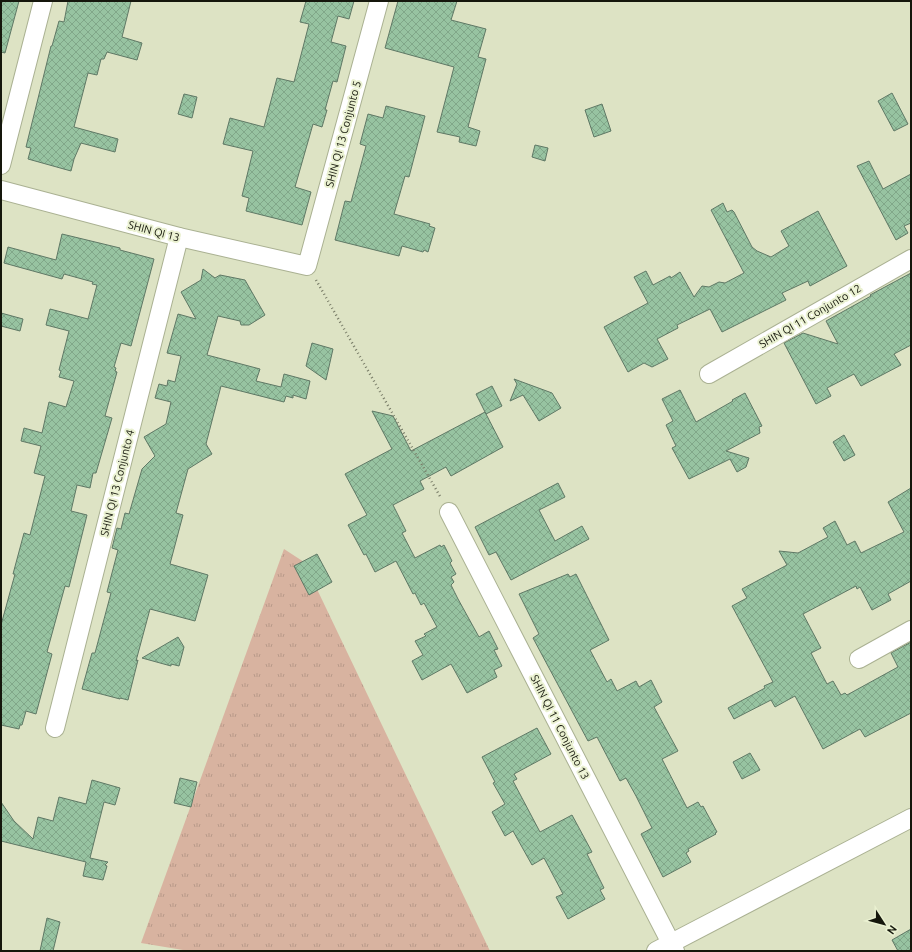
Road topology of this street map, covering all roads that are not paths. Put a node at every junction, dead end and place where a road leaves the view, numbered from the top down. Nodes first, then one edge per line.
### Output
1 (42, 1) edge
2 (378, 1) edge
3 (1, 165) edge
4 (1, 190) edge
5 (179, 237) junction
6 (911, 259) edge
7 (307, 266) joint
8 (709, 374) dead end
9 (449, 512) road end
10 (911, 630) edge
11 (859, 659) dead end
12 (55, 728) dead end
13 (911, 818) edge
14 (667, 948) edge

1 - 3 street
2 - 7 street, SHIN QI 13 Conjunto 5
4 - 5 street, SHIN QI 13
5 - 7 street, SHIN QI 13
5 - 12 street, SHIN QI 13 Conjunto 4
6 - 8 street, SHIN QI 11 Conjunto 12
9 - 14 street, SHIN QI 11 Conjunto 13
10 - 11 street
13 - 14 street

